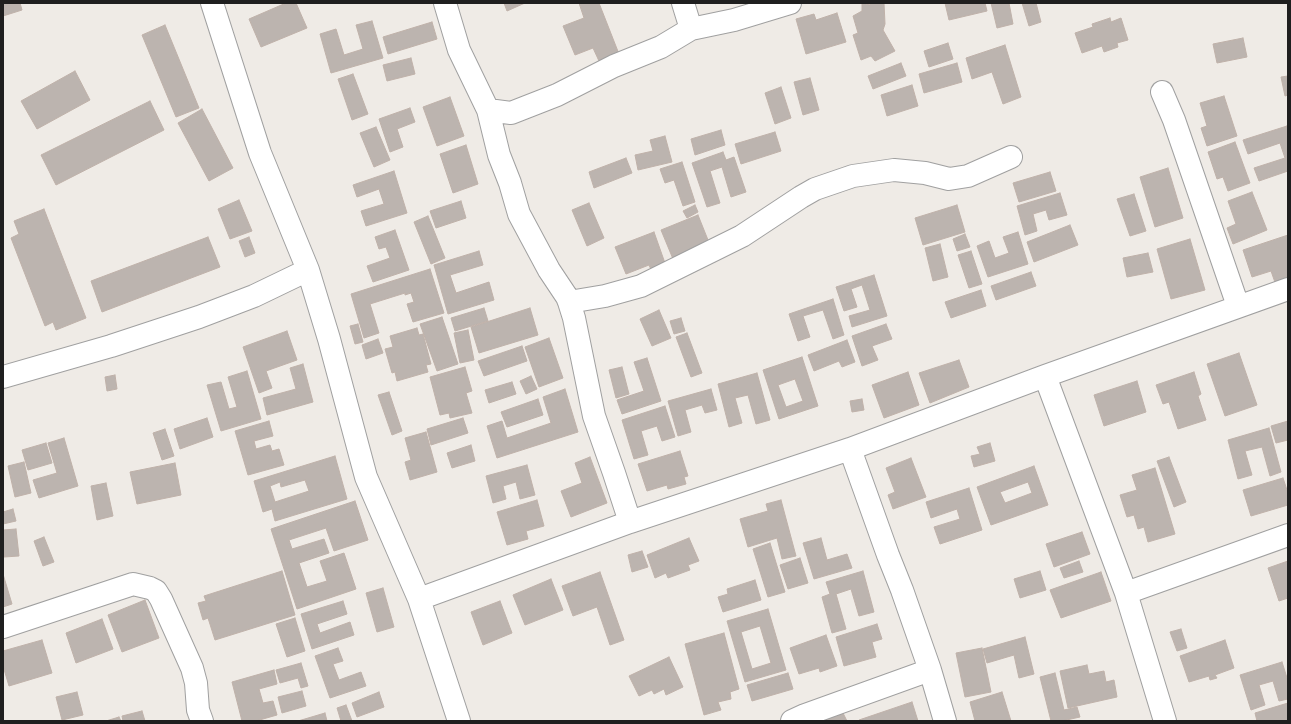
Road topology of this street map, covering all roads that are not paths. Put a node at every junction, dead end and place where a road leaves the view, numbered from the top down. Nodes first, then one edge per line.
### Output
1 (212, 3) edge
2 (445, 3) edge
3 (683, 3) edge
4 (790, 3) edge
5 (691, 29) junction
6 (1162, 92) dead end
7 (488, 110) junction
8 (1011, 157) dead end
9 (308, 270) junction
10 (1288, 289) edge
11 (569, 302) junction
12 (1238, 306) junction
13 (1045, 376) junction
14 (3, 377) edge
15 (850, 449) junction
16 (630, 522) junction
17 (1288, 535) edge
18 (1126, 593) junction
19 (419, 599) junction
20 (3, 627) edge
21 (930, 670) junction
22 (202, 721) edge
23 (459, 721) edge
24 (792, 721) edge
25 (945, 721) edge
26 (1164, 721) edge

1 - 9 street
2 - 7 street
3 - 5 street
4 - 5 street
5 - 7 street
6 - 12 street
7 - 11 street
8 - 11 street
9 - 14 street
9 - 19 street
10 - 12 street
11 - 16 street
12 - 13 street
13 - 15 street
13 - 18 street
15 - 16 street
15 - 21 street
16 - 19 street
17 - 18 street
18 - 26 street
19 - 23 street
20 - 22 street
21 - 24 street
21 - 25 street

